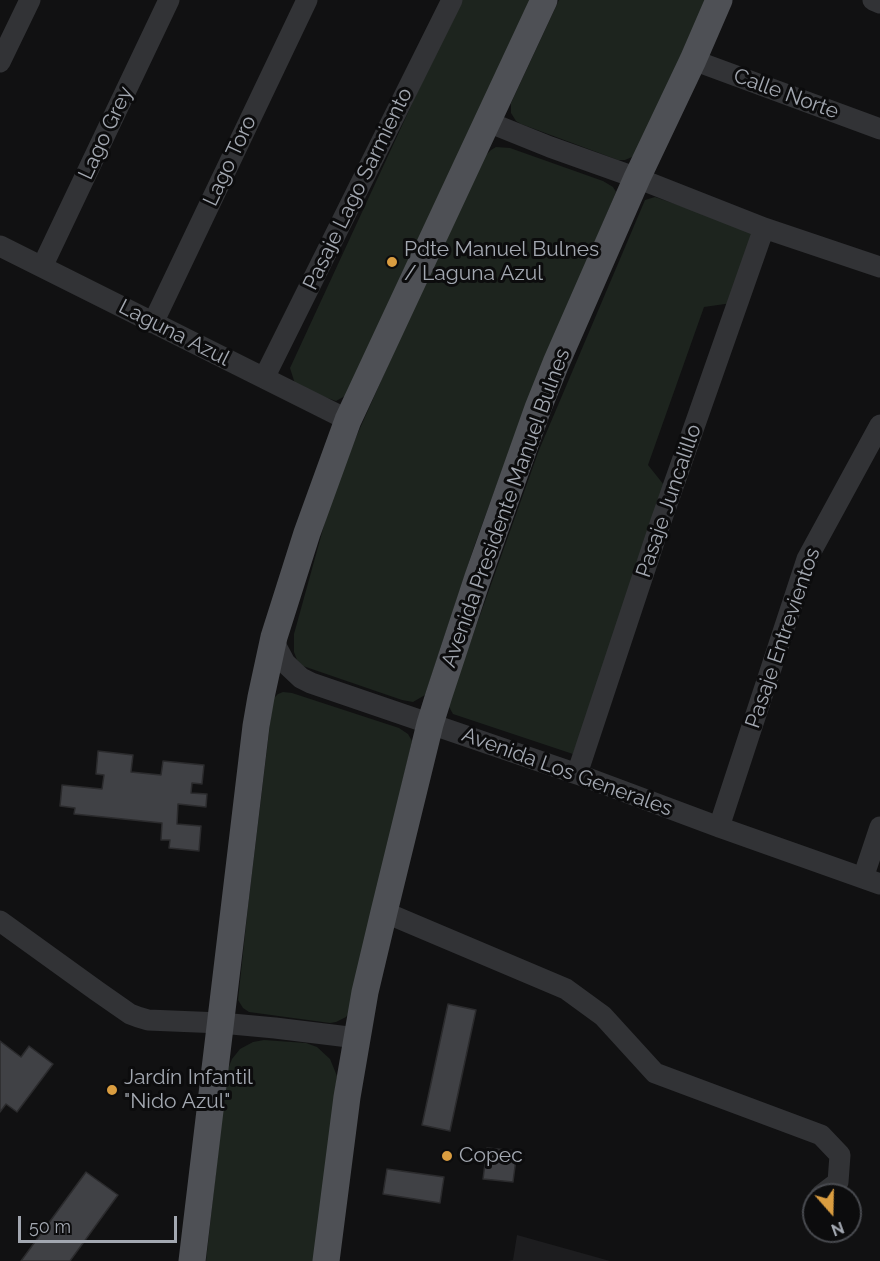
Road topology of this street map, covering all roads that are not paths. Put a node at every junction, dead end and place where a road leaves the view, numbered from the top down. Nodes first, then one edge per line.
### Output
1 (30, 0) edge
2 (169, 0) edge
3 (307, 0) edge
4 (452, 0) edge
5 (544, 0) edge
6 (719, 0) edge
7 (873, 0) edge
8 (880, 3) edge
9 (693, 60) junction
10 (0, 62) edge
11 (488, 122) junction
12 (880, 129) edge
13 (637, 178) junction
14 (764, 228) junction
15 (0, 246) edge
16 (42, 267) junction
17 (880, 267) edge
18 (153, 323) junction
19 (264, 378) junction
20 (348, 420) junction
21 (880, 425) edge
22 (274, 637) junction
23 (430, 724) junction
24 (577, 774) junction
25 (718, 827) junction
26 (880, 827) edge
27 (871, 881) edge
28 (384, 912) junction
29 (0, 921) edge
30 (221, 1023) junction
31 (357, 1038) junction
32 (837, 1183) edge
33 (192, 1261) edge
34 (326, 1261) edge

1 - 10 street
2 - 16 street, Lago Grey
3 - 18 street, Lago Toro
4 - 19 street, Pasaje Lago Sarmiento
5 - 11 main road
6 - 9 main road, Avenida Presidente Manuel Bulnes
7 - 8 street
9 - 12 street, Calle Norte
9 - 13 main road, Avenida Presidente Manuel Bulnes
11 - 13 street
11 - 20 main road
13 - 14 street
13 - 23 main road, Avenida Presidente Manuel Bulnes
14 - 17 street
14 - 24 street, Pasaje Juncalillo
15 - 16 street, Laguna Azul
16 - 18 street, Laguna Azul
18 - 19 street, Laguna Azul
19 - 20 street, Laguna Azul
20 - 22 main road
21 - 25 street, Pasaje Entrevientos
22 - 23 street, Avenida Los Generales
22 - 30 main road
23 - 24 street, Avenida Los Generales
23 - 28 main road, Avenida Presidente Manuel Bulnes
24 - 25 street, Avenida Los Generales
25 - 27 street, Avenida Los Generales
26 - 27 street
28 - 31 main road, Avenida Presidente Manuel Bulnes
28 - 32 street
29 - 30 street
30 - 31 street
30 - 33 main road
31 - 34 main road, Avenida Presidente Manuel Bulnes

